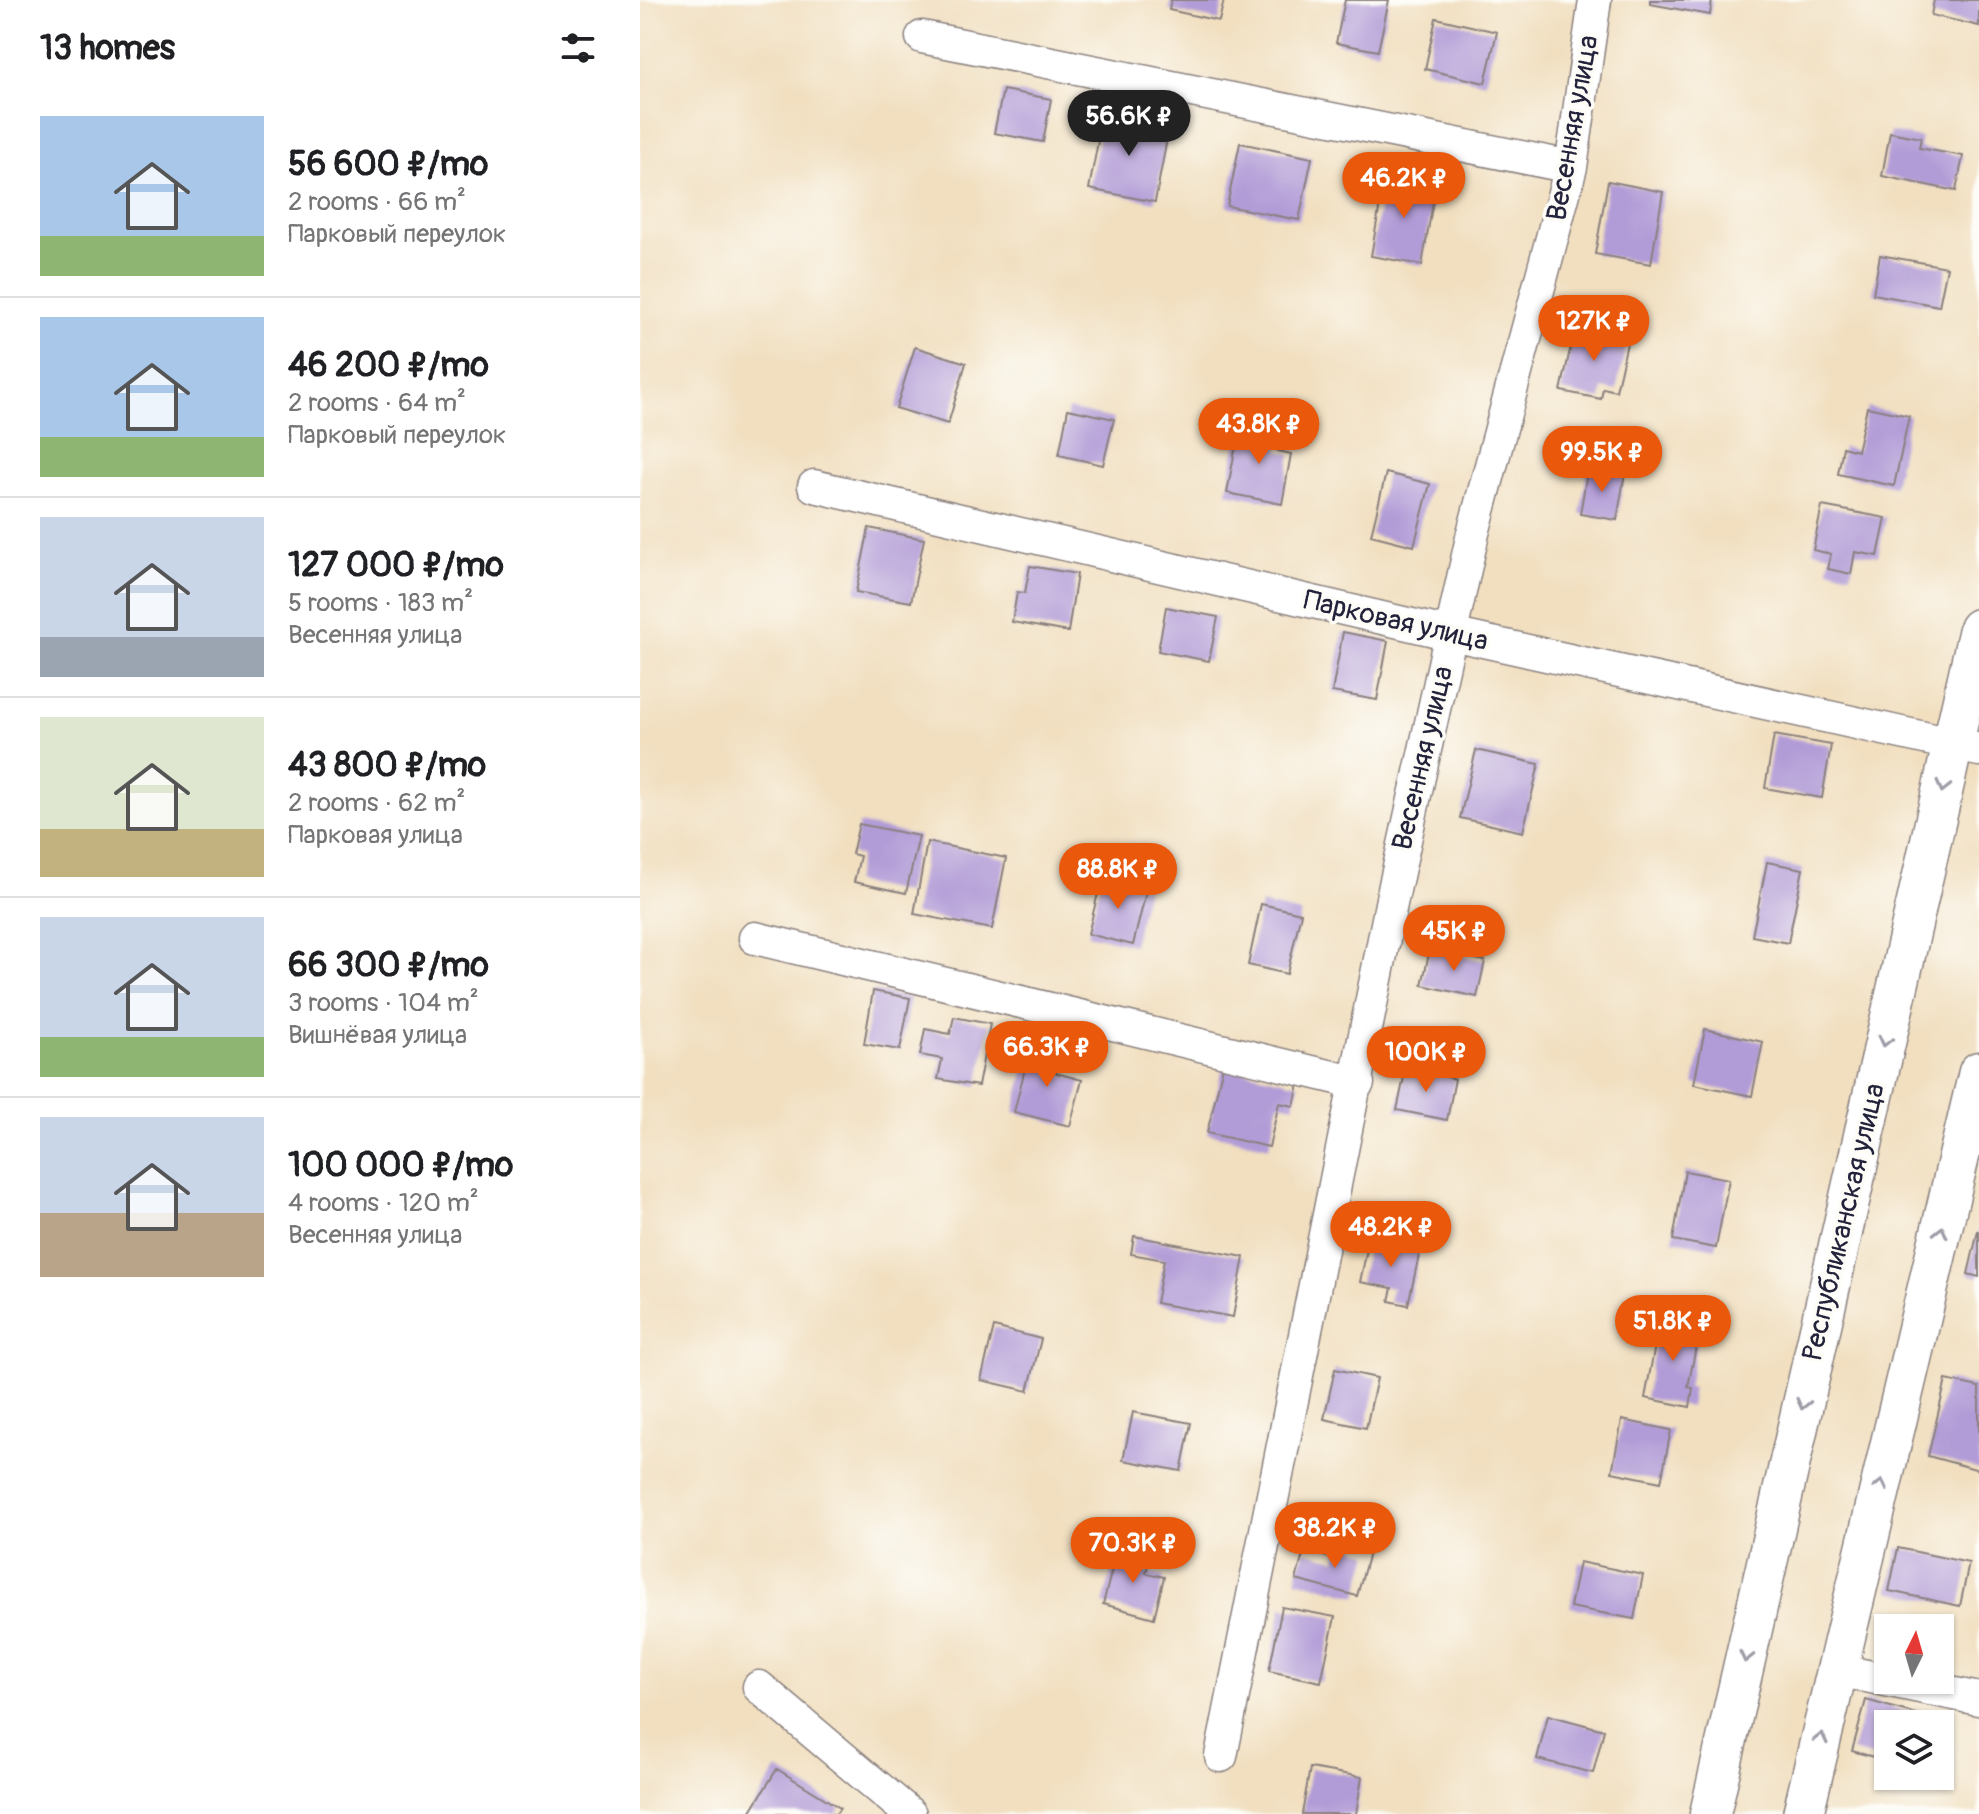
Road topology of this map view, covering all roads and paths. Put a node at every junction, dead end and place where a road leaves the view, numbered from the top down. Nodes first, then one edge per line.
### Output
1 (1595, 0) edge
2 (922, 37) dead end
3 (1571, 167) junction
4 (814, 486) dead end
5 (1979, 629) edge
6 (1451, 634) junction
7 (1966, 746) edge
8 (755, 938) dead end
9 (1979, 1072) edge
10 (1358, 1083) junction
11 (1837, 1670) junction
12 (759, 1687) dead end
13 (1979, 1699) edge
14 (1221, 1756) dead end
15 (910, 1814) edge
16 (1710, 1814) edge
17 (1803, 1814) edge

1 - 3 street, Весенняя улица
2 - 3 street
3 - 6 street, Весенняя улица
4 - 6 street, Парковая улица
5 - 7 street, Республиканская улица
6 - 7 street, Парковая улица
6 - 10 street, Весенняя улица
7 -> 16 street, Республиканская улица
8 - 10 street
11 -> 9 street
10 - 14 street, Весенняя улица
11 - 13 street
17 -> 11 street
12 - 15 street

